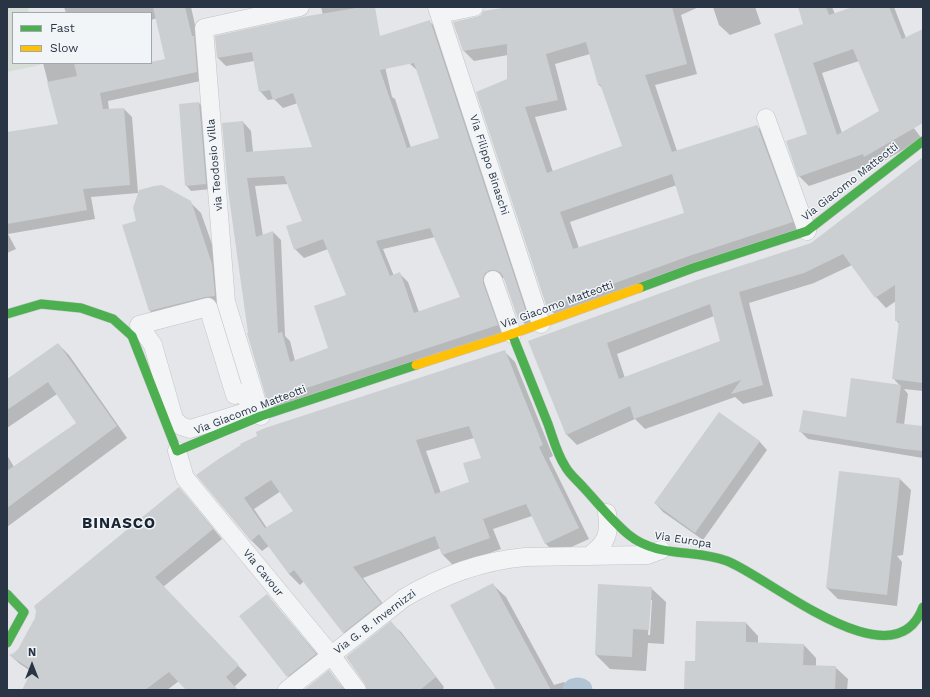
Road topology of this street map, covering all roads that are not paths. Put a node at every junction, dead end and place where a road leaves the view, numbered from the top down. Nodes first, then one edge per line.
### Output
1 (300, 7) edge
2 (474, 7) edge
3 (438, 10) edge
4 (766, 118) dead end
5 (923, 141) edge
6 (808, 231) junction
7 (492, 280) dead end
8 (7, 314) edge
9 (541, 324) junction
10 (139, 325) joint
11 (512, 334) junction
12 (261, 416) junction
13 (177, 451) junction
14 (607, 513) junction
15 (661, 550) junction
16 (590, 555) junction
17 (7, 594) edge
18 (923, 607) edge
19 (7, 643) edge
20 (331, 655) junction
21 (287, 690) edge
22 (357, 690) edge

1 - 12 street, via Teodosio Villa
2 - 3 street
3 - 9 street, Via Filippo Binaschi
4 - 6 street
5 - 6 street, Via Giacomo Matteotti
6 - 9 street, Via Giacomo Matteotti
7 - 11 street
8 - 13 street
9 - 11 street, Via Giacomo Matteotti
10 - 10 street
11 - 12 street, Via Giacomo Matteotti
11 - 14 street, Via Europa
12 - 13 street, Via Giacomo Matteotti
13 - 20 street, Via Cavour
14 - 15 street, Via Europa
14 - 16 street
15 - 16 street, Via G. B. Invernizzi
15 - 18 street, Via Europa
16 - 20 street, Via G. B. Invernizzi
17 - 19 street
20 - 21 street, Via G. B. Invernizzi
20 - 22 street, Via Cavour

